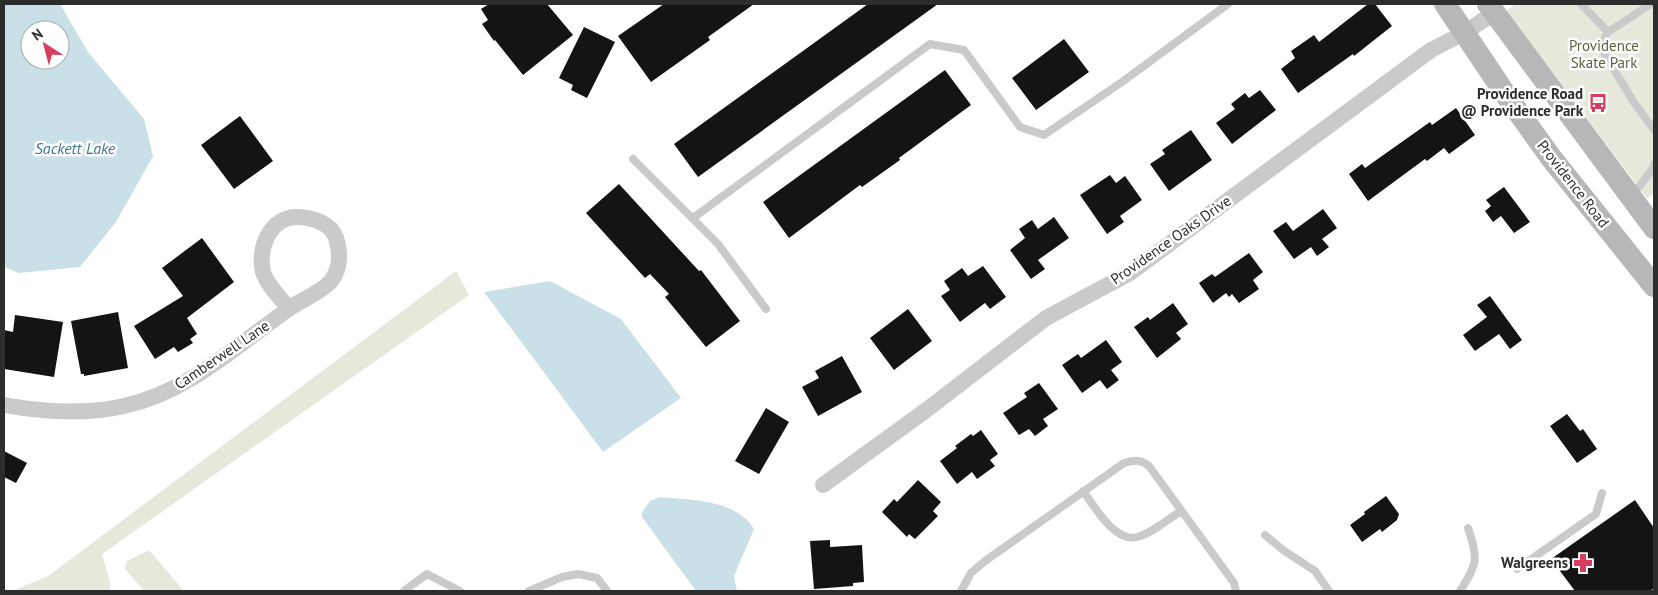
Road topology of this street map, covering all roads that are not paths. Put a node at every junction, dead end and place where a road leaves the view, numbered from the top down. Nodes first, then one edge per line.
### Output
1 (1228, 4) edge
2 (1445, 4) edge
3 (1581, 4) edge
4 (1651, 4) edge
5 (1494, 8) edge
6 (1608, 32) junction
7 (1464, 33) junction
8 (1654, 130) edge
9 (633, 159) dead end
10 (1654, 164) edge
11 (1643, 210) edge
12 (693, 218) junction
13 (1654, 286) edge
14 (290, 309) junction
15 (766, 309) dead end
16 (4, 405) edge
17 (823, 485) dead end
18 (1084, 491) junction
19 (1602, 493) dead end
20 (1181, 510) junction
21 (1468, 528) dead end
22 (1265, 535) dead end
23 (1517, 569) dead end
24 (404, 591) edge
25 (460, 591) edge
26 (529, 591) edge
27 (607, 591) edge
28 (961, 591) edge
29 (1236, 591) edge
30 (1329, 591) edge
31 (1460, 591) edge

1 - 12 lane
2 - 7 main road, Providence Road
3 - 6 lane
4 - 6 lane
5 - 7 street, Providence Oaks Drive
5 - 11 main road
6 - 8 lane
7 - 13 main road, Providence Road
7 - 17 street, Providence Oaks Drive
9 - 12 lane
10 - 11 lane
12 - 15 lane
14 - 14 street, Camberwell Lane
14 - 16 street, Camberwell Lane
18 - 20 lane
18 - 20 lane
18 - 28 lane
19 - 23 lane
20 - 29 lane
21 - 31 lane
22 - 30 lane
24 - 25 lane
26 - 27 lane

